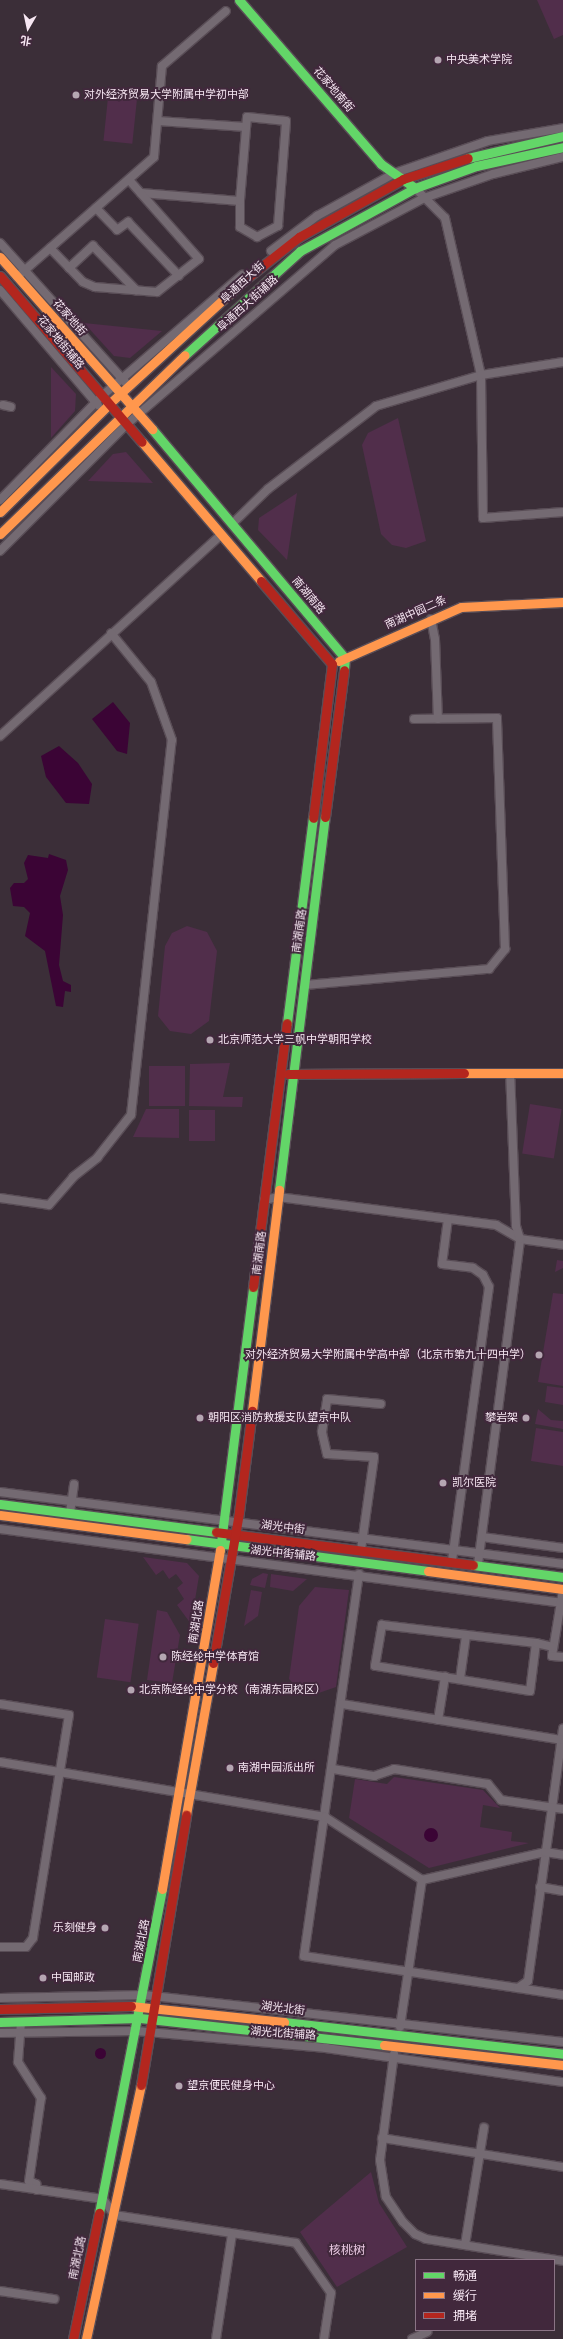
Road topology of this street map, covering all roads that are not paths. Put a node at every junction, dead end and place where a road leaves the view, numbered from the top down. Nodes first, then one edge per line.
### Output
1 (239, 0) edge
2 (226, 11) dead end
3 (158, 121) junction
4 (246, 127) junction
5 (563, 128) edge
6 (563, 136) edge
7 (563, 147) edge
8 (563, 157) edge
9 (395, 173) junction
10 (403, 179) junction
11 (129, 180) junction
12 (415, 188) junction
13 (141, 193) junction
14 (424, 198) junction
15 (240, 202) junction
16 (96, 208) junction
17 (0, 243) edge
18 (50, 248) junction
19 (0, 257) edge
20 (70, 268) junction
21 (21, 274) junction
22 (0, 276) edge
23 (178, 276) junction
24 (0, 290) edge
25 (136, 290) junction
26 (563, 362) edge
27 (482, 375) junction
28 (122, 379) junction
29 (113, 386) junction
30 (129, 387) junction
31 (120, 394) junction
32 (103, 395) junction
33 (95, 402) junction
34 (110, 403) junction
35 (131, 406) junction
36 (102, 411) junction
37 (138, 414) junction
38 (120, 416) junction
39 (127, 424) junction
40 (0, 500) edge
41 (0, 512) edge
42 (563, 512) edge
43 (232, 524) junction
44 (0, 534) edge
45 (221, 535) junction
46 (0, 551) edge
47 (563, 602) edge
48 (431, 619) junction
49 (111, 633) junction
50 (345, 658) junction
51 (332, 664) junction
52 (414, 719) dead end
53 (438, 719) junction
54 (0, 736) edge
55 (305, 986) junction
56 (510, 1073) junction
57 (563, 1073) edge
58 (281, 1074) junction
59 (294, 1074) junction
60 (278, 1197) junction
61 (0, 1198) edge
62 (264, 1200) junction
63 (448, 1219) junction
64 (520, 1239) junction
65 (563, 1245) edge
66 (381, 1404) dead end
67 (74, 1484) dead end
68 (0, 1492) edge
69 (71, 1500) junction
70 (0, 1504) edge
71 (70, 1513) junction
72 (0, 1515) edge
73 (225, 1520) junction
74 (237, 1521) junction
75 (0, 1529) edge
76 (222, 1533) junction
77 (233, 1534) junction
78 (363, 1537) junction
79 (482, 1537) junction
80 (220, 1544) junction
81 (231, 1546) junction
82 (563, 1548) edge
83 (453, 1549) junction
84 (361, 1550) junction
85 (480, 1552) junction
86 (219, 1559) junction
87 (230, 1560) junction
88 (452, 1561) junction
89 (543, 1561) junction
90 (478, 1564) junction
91 (563, 1564) edge
92 (359, 1574) junction
93 (541, 1574) junction
94 (563, 1577) edge
95 (563, 1589) edge
96 (562, 1603) edge
97 (466, 1636) junction
98 (536, 1643) junction
99 (554, 1647) junction
100 (563, 1657) edge
101 (445, 1677) junction
102 (460, 1679) junction
103 (0, 1704) edge
104 (342, 1704) junction
105 (438, 1720) junction
106 (563, 1728) edge
107 (561, 1740) junction
108 (561, 1761) edge
109 (0, 1762) edge
110 (333, 1769) junction
111 (60, 1772) junction
112 (180, 1794) junction
113 (191, 1796) junction
114 (552, 1808) junction
115 (563, 1809) edge
116 (325, 1817) junction
117 (545, 1852) junction
118 (563, 1855) edge
119 (422, 1880) junction
120 (540, 1887) junction
121 (563, 1891) edge
122 (0, 1947) edge
123 (408, 1974) junction
124 (518, 1988) junction
125 (144, 1995) junction
126 (563, 1995) edge
127 (155, 1996) junction
128 (0, 1998) edge
129 (142, 2006) junction
130 (153, 2007) junction
131 (0, 2009) edge
132 (140, 2018) junction
133 (153, 2019) junction
134 (0, 2022) edge
135 (21, 2022) junction
136 (401, 2024) junction
137 (136, 2031) junction
138 (0, 2033) edge
139 (151, 2033) junction
140 (19, 2034) junction
141 (398, 2035) junction
142 (563, 2042) edge
143 (395, 2047) junction
144 (563, 2054) edge
145 (393, 2059) junction
146 (563, 2065) edge
147 (563, 2082) edge
148 (484, 2128) dead end
149 (382, 2138) junction
150 (480, 2154) junction
151 (563, 2167) edge
152 (0, 2184) edge
153 (37, 2190) junction
154 (103, 2199) junction
155 (114, 2215) junction
156 (232, 2234) junction
157 (465, 2245) junction
158 (551, 2259) edge
159 (0, 2291) edge
160 (54, 2300) dead end
161 (427, 2332) dead end
162 (73, 2339) edge
163 (86, 2339) edge
164 (216, 2339) edge
165 (324, 2339) edge
166 (412, 2339) edge

1 - 9 street, 花家地南街
2 - 3 street
3 - 4 street
3 - 11 street
4 - 15 street
4 - 15 street
5 - 9 street
6 - 10 street, 阜通西大街
7 - 12 street, 阜通西大街
8 - 14 street, 阜通西大街辅路
9 - 10 street, 花家地南街
9 - 28 street
10 - 12 street, 花家地南街
10 - 30 street, 阜通西大街
11 - 13 street
11 - 16 street
12 - 14 street
12 - 35 street, 阜通西大街
13 - 15 street
13 - 23 street
14 - 27 street
14 - 37 street, 阜通西大街辅路
16 - 18 street
16 - 23 street
17 - 21 street, 花家地街辅路
18 - 20 street
18 - 21 street
19 - 21 street, 花家地街
20 - 25 street
20 - 25 street
21 - 28 street, 花家地街辅路
21 - 29 street, 花家地街
22 - 32 street
23 - 25 street
24 - 33 street, 花家地街辅路
26 - 27 street
27 - 42 street
27 - 43 street
28 - 29 street
28 - 30 street, 花家地街辅路
29 - 31 street, 花家地街
29 - 32 street
30 - 31 street, 阜通西大街
31 - 34 street, 阜通西大街
31 - 35 street, 花家地街
32 - 33 street
32 - 34 street
33 - 36 street, 花家地街辅路
33 - 40 street
34 - 36 street, 阜通西大街
34 - 38 street
35 - 37 street, 南湖南路
35 - 38 street, 阜通西大街
36 - 41 street, 阜通西大街
37 - 39 street, 阜通西大街辅路
37 - 43 street, 南湖南路
38 - 39 street
38 - 44 street, 阜通西大街
39 - 45 street
39 - 46 street, 阜通西大街辅路
43 - 50 street, 南湖南路
45 - 49 street
45 - 51 street
47 - 48 street, 南湖中园二条
48 - 50 street, 南湖中园二条
48 - 53 street
49 - 54 street
49 - 61 street
50 - 51 street, 南湖中园二条
50 - 55 street, 南湖南路
51 - 58 street, 南湖南路
52 - 53 street
53 - 55 street
55 - 59 street, 南湖南路
56 - 57 street
56 - 59 street
56 - 64 street
58 - 59 street
58 - 62 street, 南湖南路
59 - 60 street, 南湖南路
60 - 62 street
60 - 63 street
60 - 74 street, 南湖南路
62 - 73 street, 南湖南路
63 - 64 street
63 - 83 street
64 - 65 street
64 - 79 street
66 - 78 street
67 - 69 street
68 - 69 street
69 - 71 street
69 - 73 street
70 - 71 street, 湖光中街
71 - 76 street, 湖光中街
72 - 80 street
73 - 74 street
73 - 76 street, 南湖南路
74 - 77 street, 南湖南路
74 - 78 street
75 - 86 street, 湖光中街辅路
76 - 77 street, 湖光中街
76 - 80 street, 南湖南路
77 - 81 street, 南湖南路
77 - 84 street, 湖光中街
78 - 83 street
78 - 84 street
79 - 82 street
79 - 85 street
80 - 81 street
80 - 86 street, 南湖北路
81 - 87 street, 南湖北路
81 - 95 street
83 - 85 street
83 - 88 street
84 - 88 street, 湖光中街
85 - 89 street
85 - 90 street
86 - 87 street, 湖光中街辅路
86 - 112 street, 南湖北路
87 - 92 street, 湖光中街辅路
87 - 113 street, 南湖北路
88 - 90 street, 湖光中街
89 - 91 street
89 - 93 street
90 - 93 street, 湖光中街
92 - 96 street, 湖光中街辅路
92 - 104 street
93 - 94 street, 湖光中街
95 - 96 street
96 - 99 street
97 - 98 street
97 - 101 street
97 - 102 street
98 - 99 street
98 - 102 street
99 - 100 street
101 - 102 street
101 - 105 street
103 - 111 street
104 - 105 street
104 - 110 street
105 - 107 street
106 - 107 street
107 - 108 street
108 - 114 street
109 - 111 street
110 - 114 street
110 - 116 street
111 - 112 street
111 - 122 street
112 - 113 street
112 - 125 street, 南湖北路
113 - 116 street
113 - 127 street, 南湖北路
114 - 115 street
114 - 117 street
116 - 119 street
116 - 123 street
117 - 118 street
117 - 119 street
117 - 120 street
119 - 123 street
120 - 121 street
120 - 124 street
123 - 124 street
123 - 136 street
124 - 126 street
125 - 127 street, 湖光北街辅路
125 - 128 street, 湖光北街辅路
125 - 129 street, 南湖北路
127 - 130 street, 南湖北路
127 - 136 street, 湖光北街辅路
129 - 130 street, 湖光北街
129 - 131 street, 湖光北街
129 - 132 street, 南湖北路
130 - 133 street, 南湖北路
130 - 141 street, 湖光北街
132 - 133 street
132 - 135 street
132 - 137 street, 南湖北路
133 - 139 street, 南湖北路
133 - 143 street
134 - 135 street
135 - 140 street
136 - 141 street
136 - 142 street, 湖光北街辅路
137 - 139 street, 湖光北街辅路
137 - 140 street, 湖光北街辅路
137 - 154 street, 南湖北路
138 - 140 street, 湖光北街辅路
139 - 145 street, 湖光北街辅路
139 - 155 street, 南湖北路
140 - 153 street
141 - 143 street
141 - 144 street, 湖光北街
143 - 145 street
143 - 146 street
145 - 147 street, 湖光北街辅路
145 - 149 street
148 - 150 street
149 - 150 street
149 - 157 street
150 - 151 street
150 - 157 street
152 - 153 street
153 - 154 street
154 - 155 street
154 - 162 street, 南湖北路
155 - 156 street
155 - 163 street, 南湖北路
156 - 164 street
156 - 165 street
157 - 158 street
159 - 160 street
161 - 166 street

